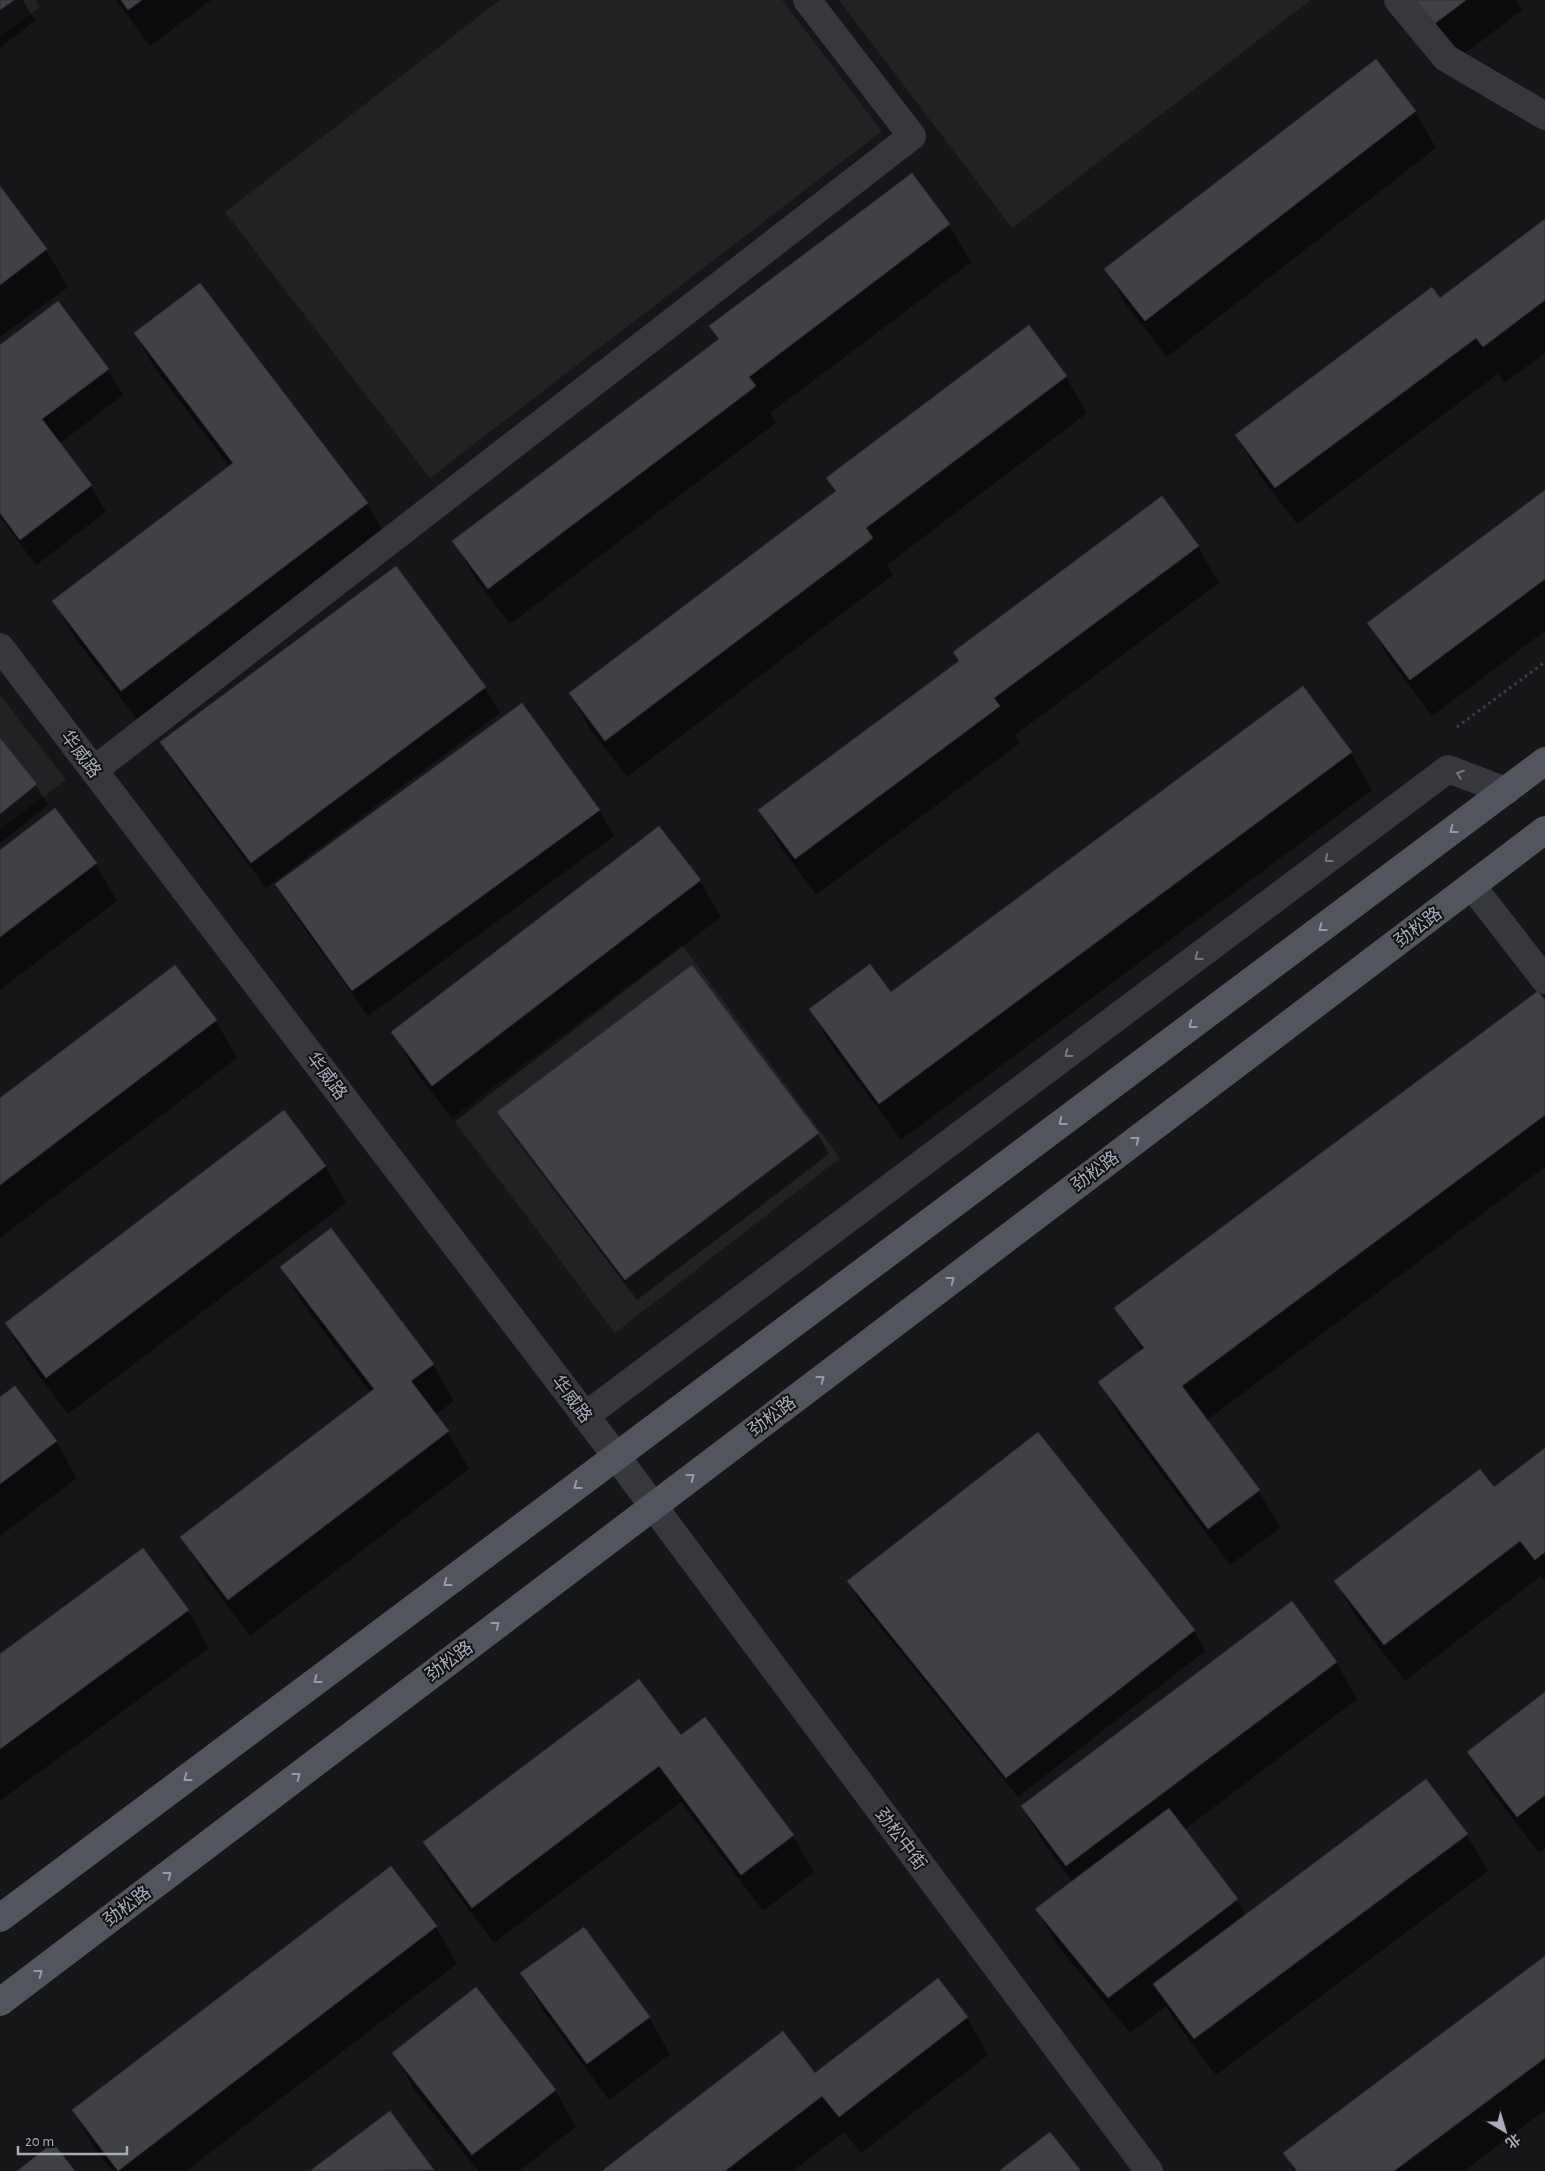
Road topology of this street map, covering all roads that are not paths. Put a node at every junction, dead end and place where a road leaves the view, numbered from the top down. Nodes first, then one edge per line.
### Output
1 (807, 0) edge
2 (1398, 0) edge
3 (1545, 116) edge
4 (0, 647) edge
5 (1545, 761) edge
6 (94, 770) junction
7 (1506, 791) junction
8 (1545, 830) edge
9 (1472, 886) junction
10 (1545, 980) edge
11 (585, 1416) junction
12 (616, 1456) junction
13 (653, 1506) junction
14 (0, 1918) edge
15 (0, 2002) edge
16 (1149, 2171) edge

1 - 6 street
2 - 3 street
4 - 6 street, 华威路
5 - 7 main road
6 - 11 street, 华威路
7 -> 11 street
7 -> 12 main road
8 - 9 main road, 劲松路
9 - 10 street
13 -> 9 main road, 劲松路
11 - 12 street, 华威路
12 - 13 street, 华威路
12 -> 14 main road
15 -> 13 main road, 劲松路
13 - 16 street, 劲松中街

